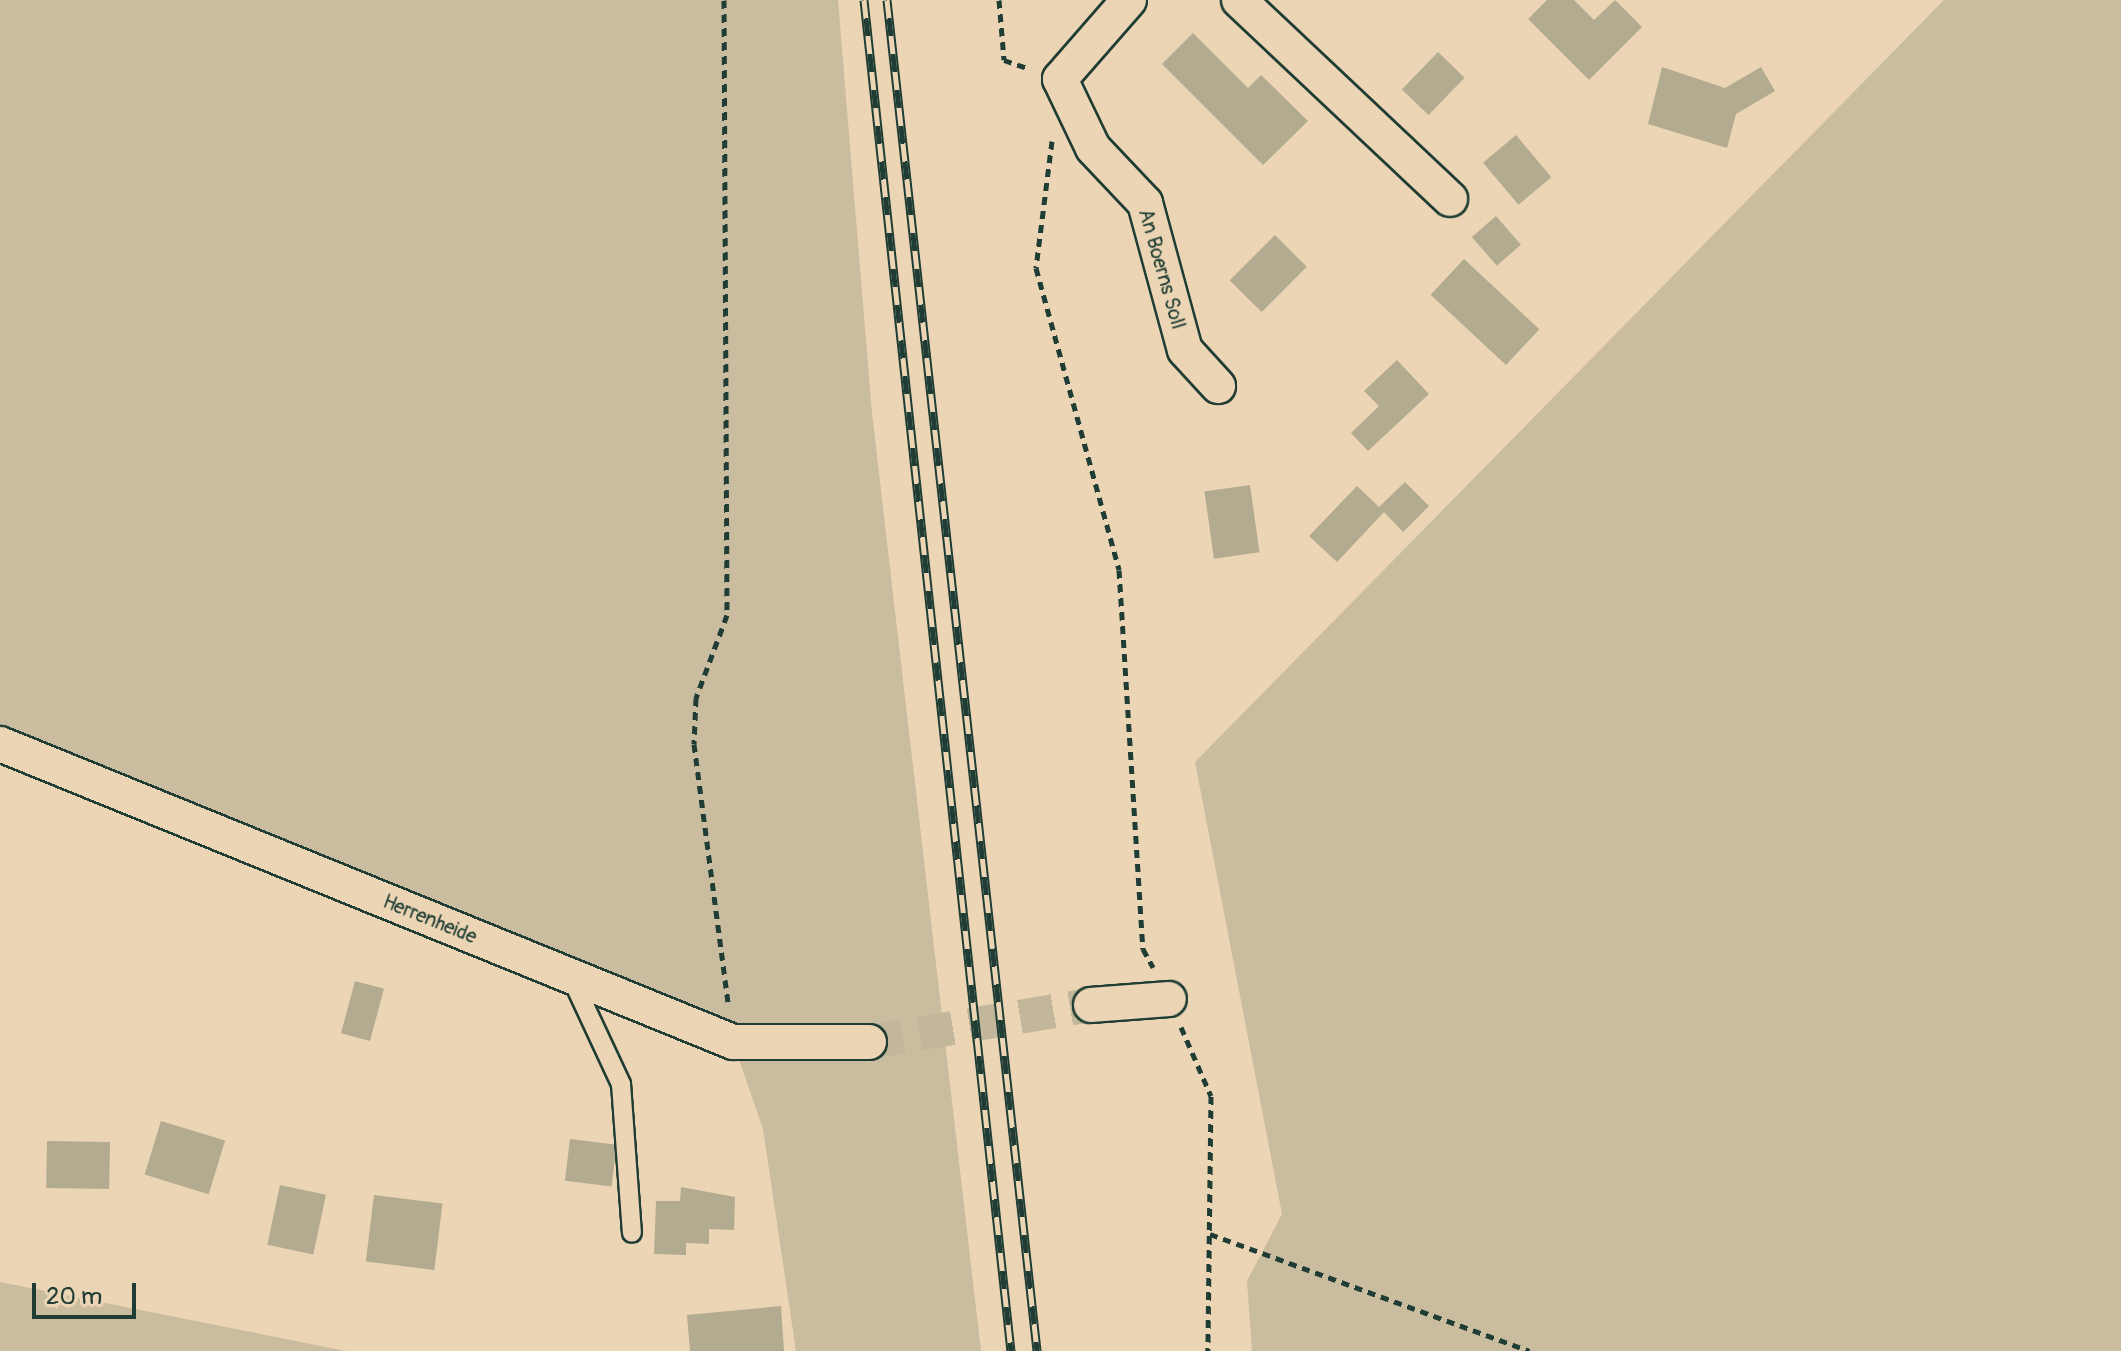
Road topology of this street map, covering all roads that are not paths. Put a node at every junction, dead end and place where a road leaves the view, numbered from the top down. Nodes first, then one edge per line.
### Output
1 (1129, 0) edge
2 (1239, 0) edge
3 (1450, 199) dead end
4 (1218, 386) dead end
5 (0, 744) edge
6 (571, 976) junction
7 (1169, 999) road end
8 (1091, 1005) tunnel mouth
9 (869, 1042) tunnel mouth
10 (632, 1233) dead end

1 - 4 street, An Boerns Soll
2 - 3 street
5 - 6 street, Herrenheide
6 - 9 street, Herrenheide
6 - 10 lane
7 - 8 street

